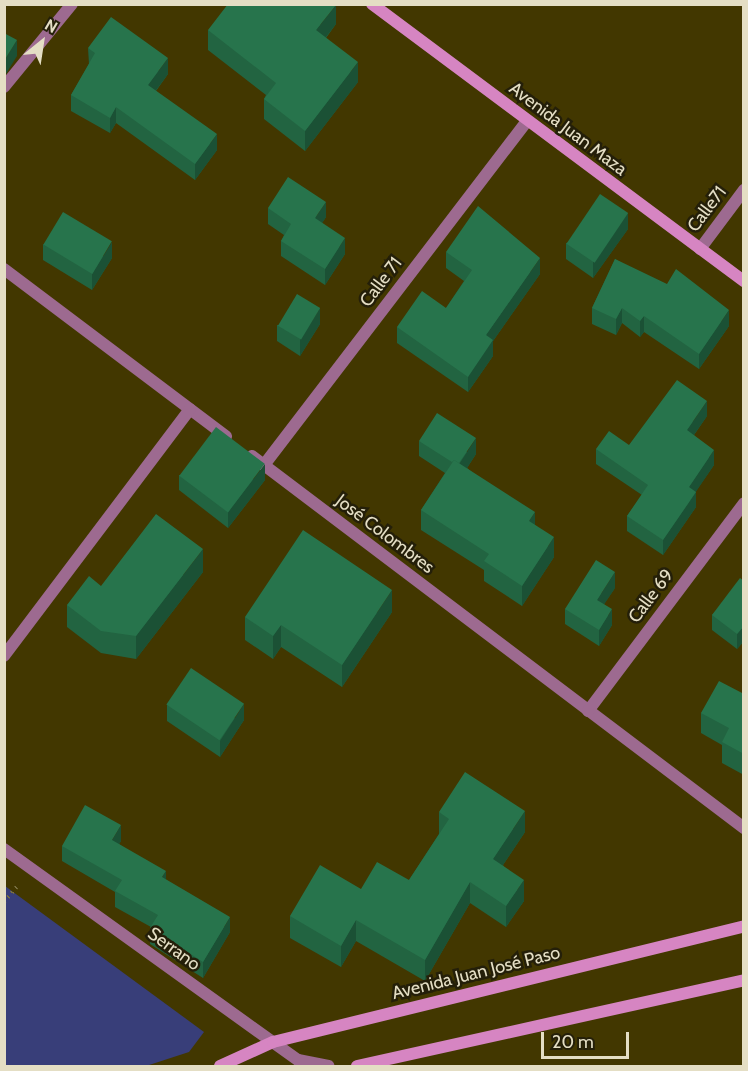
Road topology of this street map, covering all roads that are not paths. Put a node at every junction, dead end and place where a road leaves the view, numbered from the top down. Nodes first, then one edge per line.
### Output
1 (72, 4) edge
2 (372, 4) edge
3 (4, 87) edge
4 (527, 121) junction
5 (744, 190) edge
6 (700, 249) junction
7 (4, 269) edge
8 (744, 281) edge
9 (190, 409) junction
10 (264, 465) junction
11 (744, 503) edge
12 (4, 656) edge
13 (588, 711) junction
14 (744, 828) edge
15 (4, 849) edge
16 (744, 926) edge
17 (744, 980) edge
18 (273, 1042) junction
19 (220, 1066) edge
20 (328, 1066) edge
21 (357, 1066) edge

1 - 3 street
2 - 4 main road, Avenida Juan Maza
4 - 6 main road, Avenida Juan Maza
4 - 10 street, Calle 71
5 - 6 street, Calle71
6 - 8 main road, Avenida Juan Maza
7 - 9 street, José Colombres
9 - 10 street, José Colombres
9 - 12 street
10 - 13 street, José Colombres
11 - 13 street, Calle 69
13 - 14 street, José Colombres
15 - 18 street, Serrano
16 - 18 main road, Avenida Juan José Paso
17 - 21 main road
18 - 19 main road, Avenida Juan José Paso
18 - 20 street, Serrano

